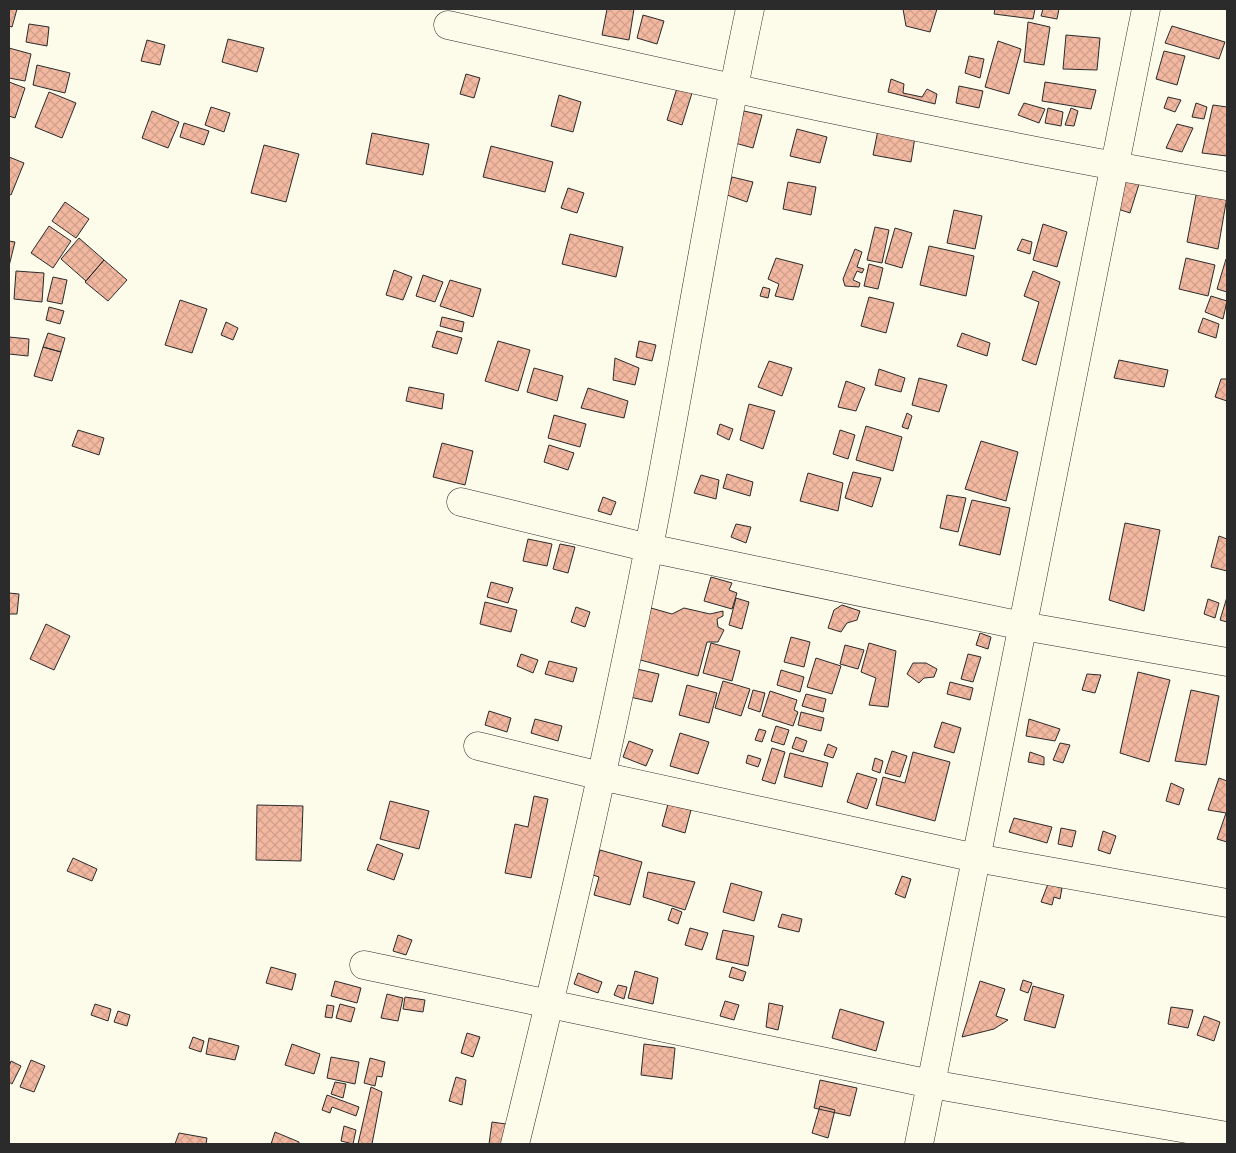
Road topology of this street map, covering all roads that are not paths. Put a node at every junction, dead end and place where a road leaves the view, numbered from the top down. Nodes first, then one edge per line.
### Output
1 (750, 9) edge
2 (1146, 9) edge
3 (448, 24) dead end
4 (733, 89) junction
5 (1114, 166) junction
6 (1227, 186) edge
7 (461, 502) dead end
8 (649, 548) junction
9 (1023, 626) junction
10 (1227, 662) edge
11 (478, 746) dead end
12 (601, 776) junction
13 (976, 858) junction
14 (1227, 903) edge
15 (364, 965) dead end
16 (550, 1003) junction
17 (931, 1084) junction
18 (1227, 1136) edge
19 (515, 1144) edge
20 (919, 1144) edge

1 - 4 street
2 - 5 street
3 - 4 street
4 - 5 street
4 - 8 street
5 - 6 street
5 - 9 street
7 - 8 street
8 - 9 street
8 - 12 street
9 - 10 street
9 - 13 street
11 - 12 street
12 - 13 street
12 - 16 street
13 - 14 street
13 - 17 street
15 - 16 street
16 - 17 street
16 - 19 street
17 - 18 street
17 - 20 street

